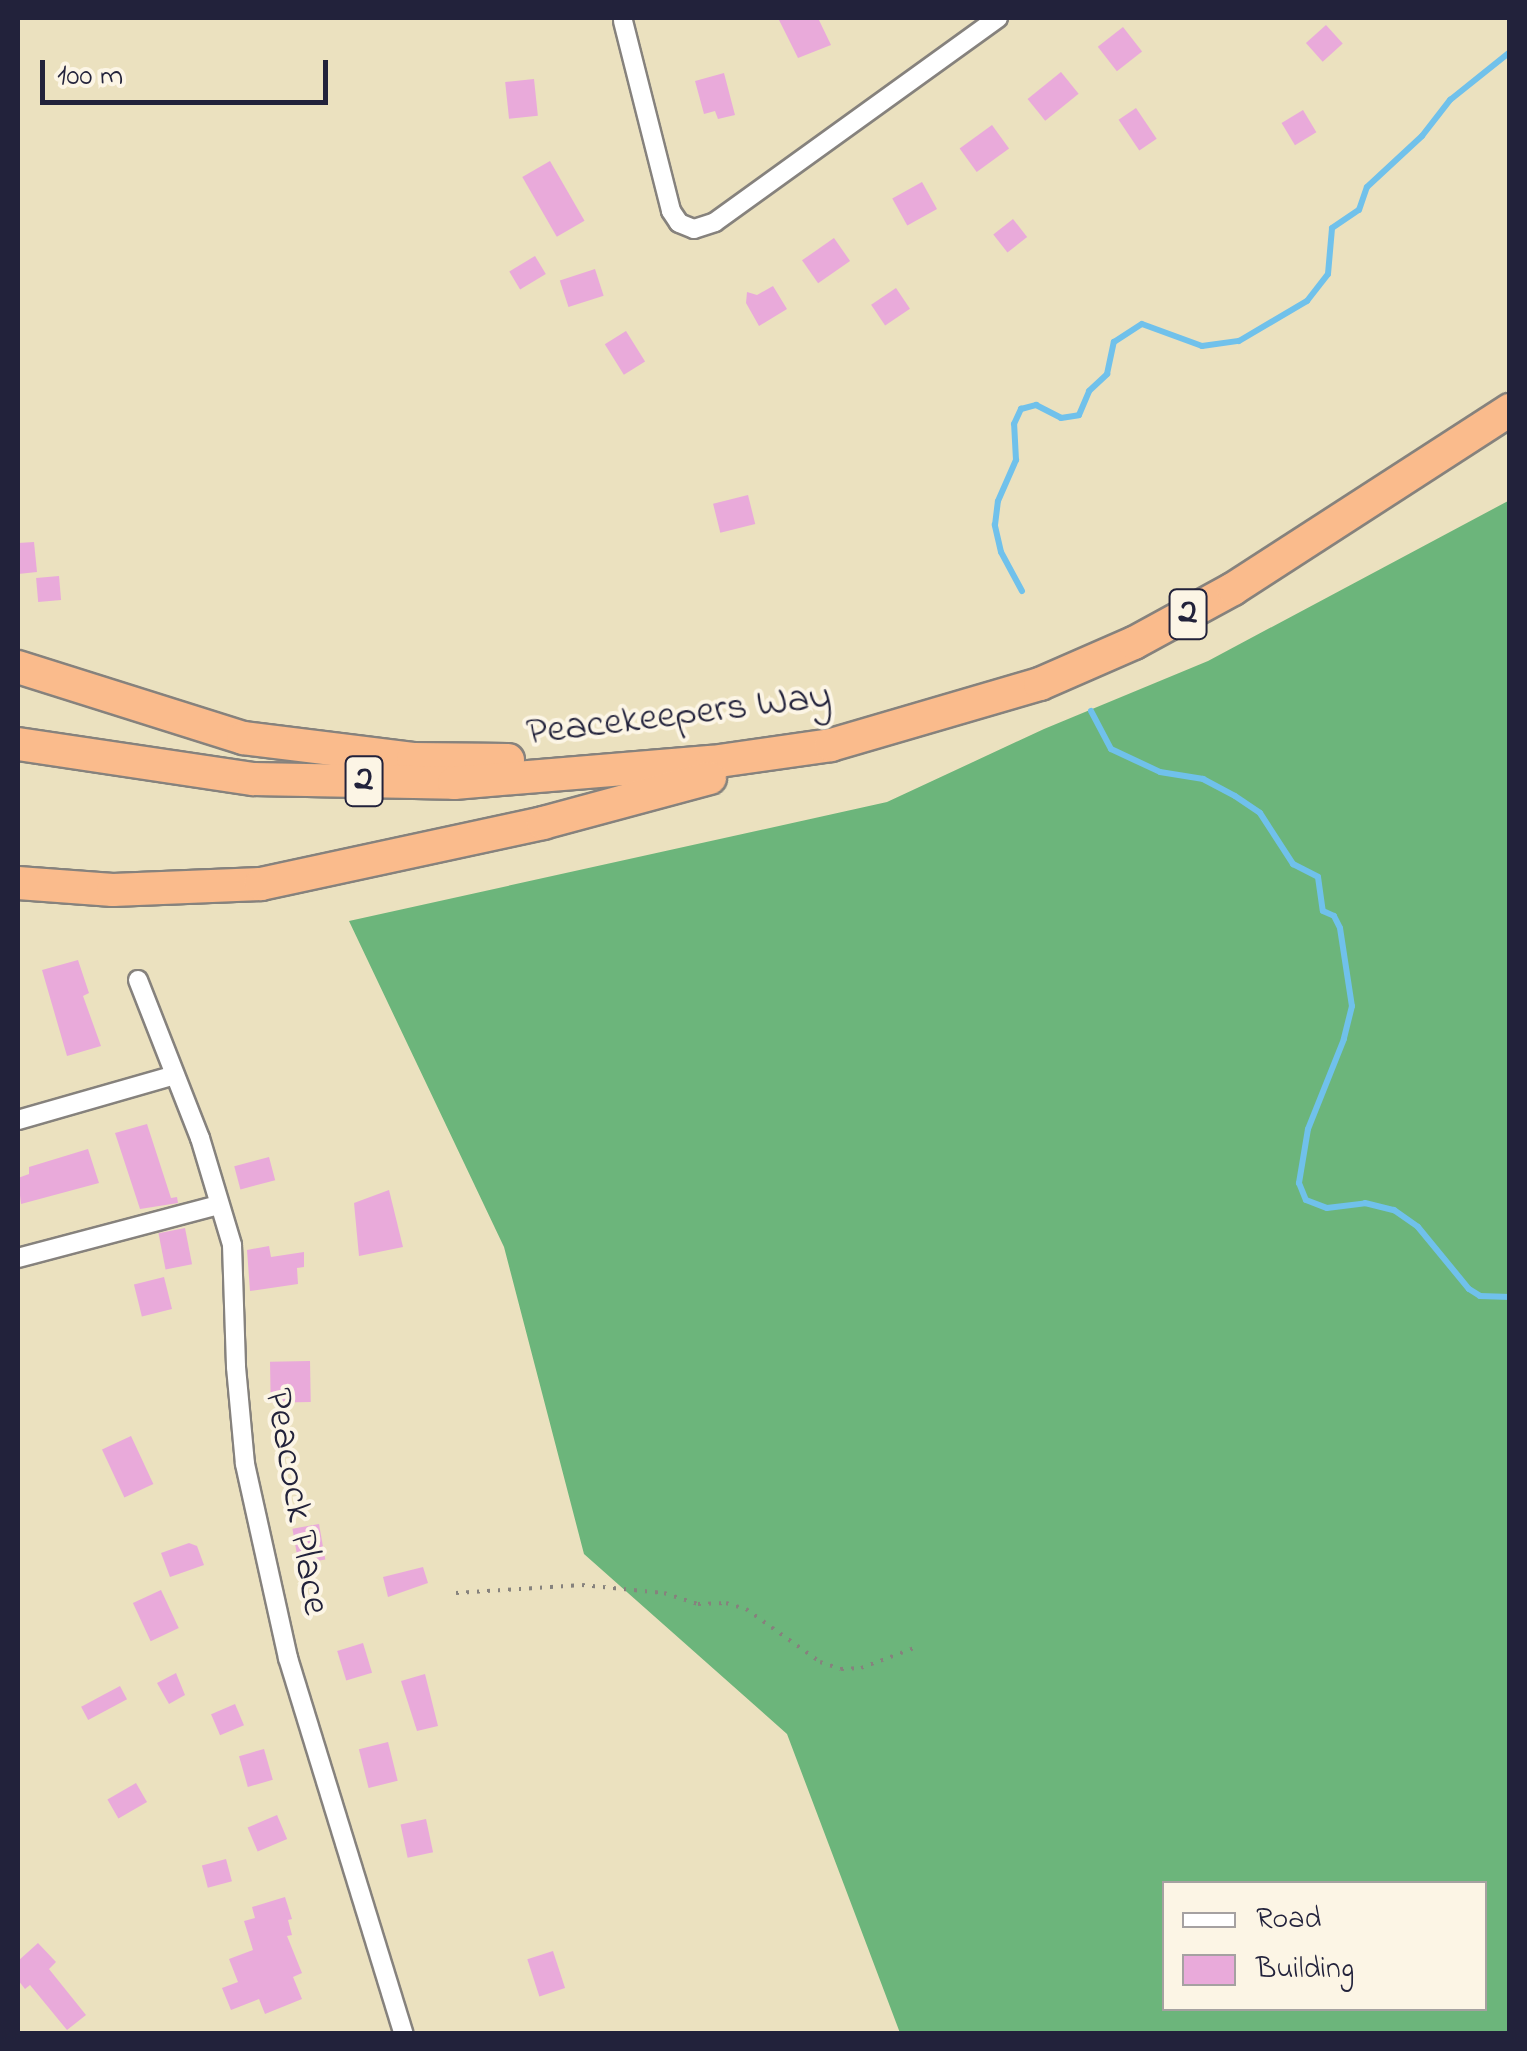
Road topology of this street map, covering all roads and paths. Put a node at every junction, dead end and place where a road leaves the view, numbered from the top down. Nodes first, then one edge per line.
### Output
1 (998, 18) edge
2 (624, 21) dead end
3 (1510, 410) edge
4 (18, 667) edge
5 (18, 744) edge
6 (831, 745) junction
7 (712, 762) junction
8 (18, 883) edge
9 (138, 980) dead end
10 (175, 1075) junction
11 (18, 1120) edge
12 (219, 1205) junction
13 (18, 1258) edge
14 (456, 1593) dead end
15 (917, 1647) dead end
16 (404, 2034) edge

1 - 2 street
3 - 6 highway, Peacekeepers Way / 2
4 - 7 highway
5 - 7 highway, Peacekeepers Way / 2
6 - 7 highway, Peacekeepers Way / 2
6 - 8 highway
9 - 10 street, Peacock Place
10 - 11 street
10 - 12 street, Peacock Place
12 - 13 street
12 - 16 street, Peacock Place
14 - 15 path

